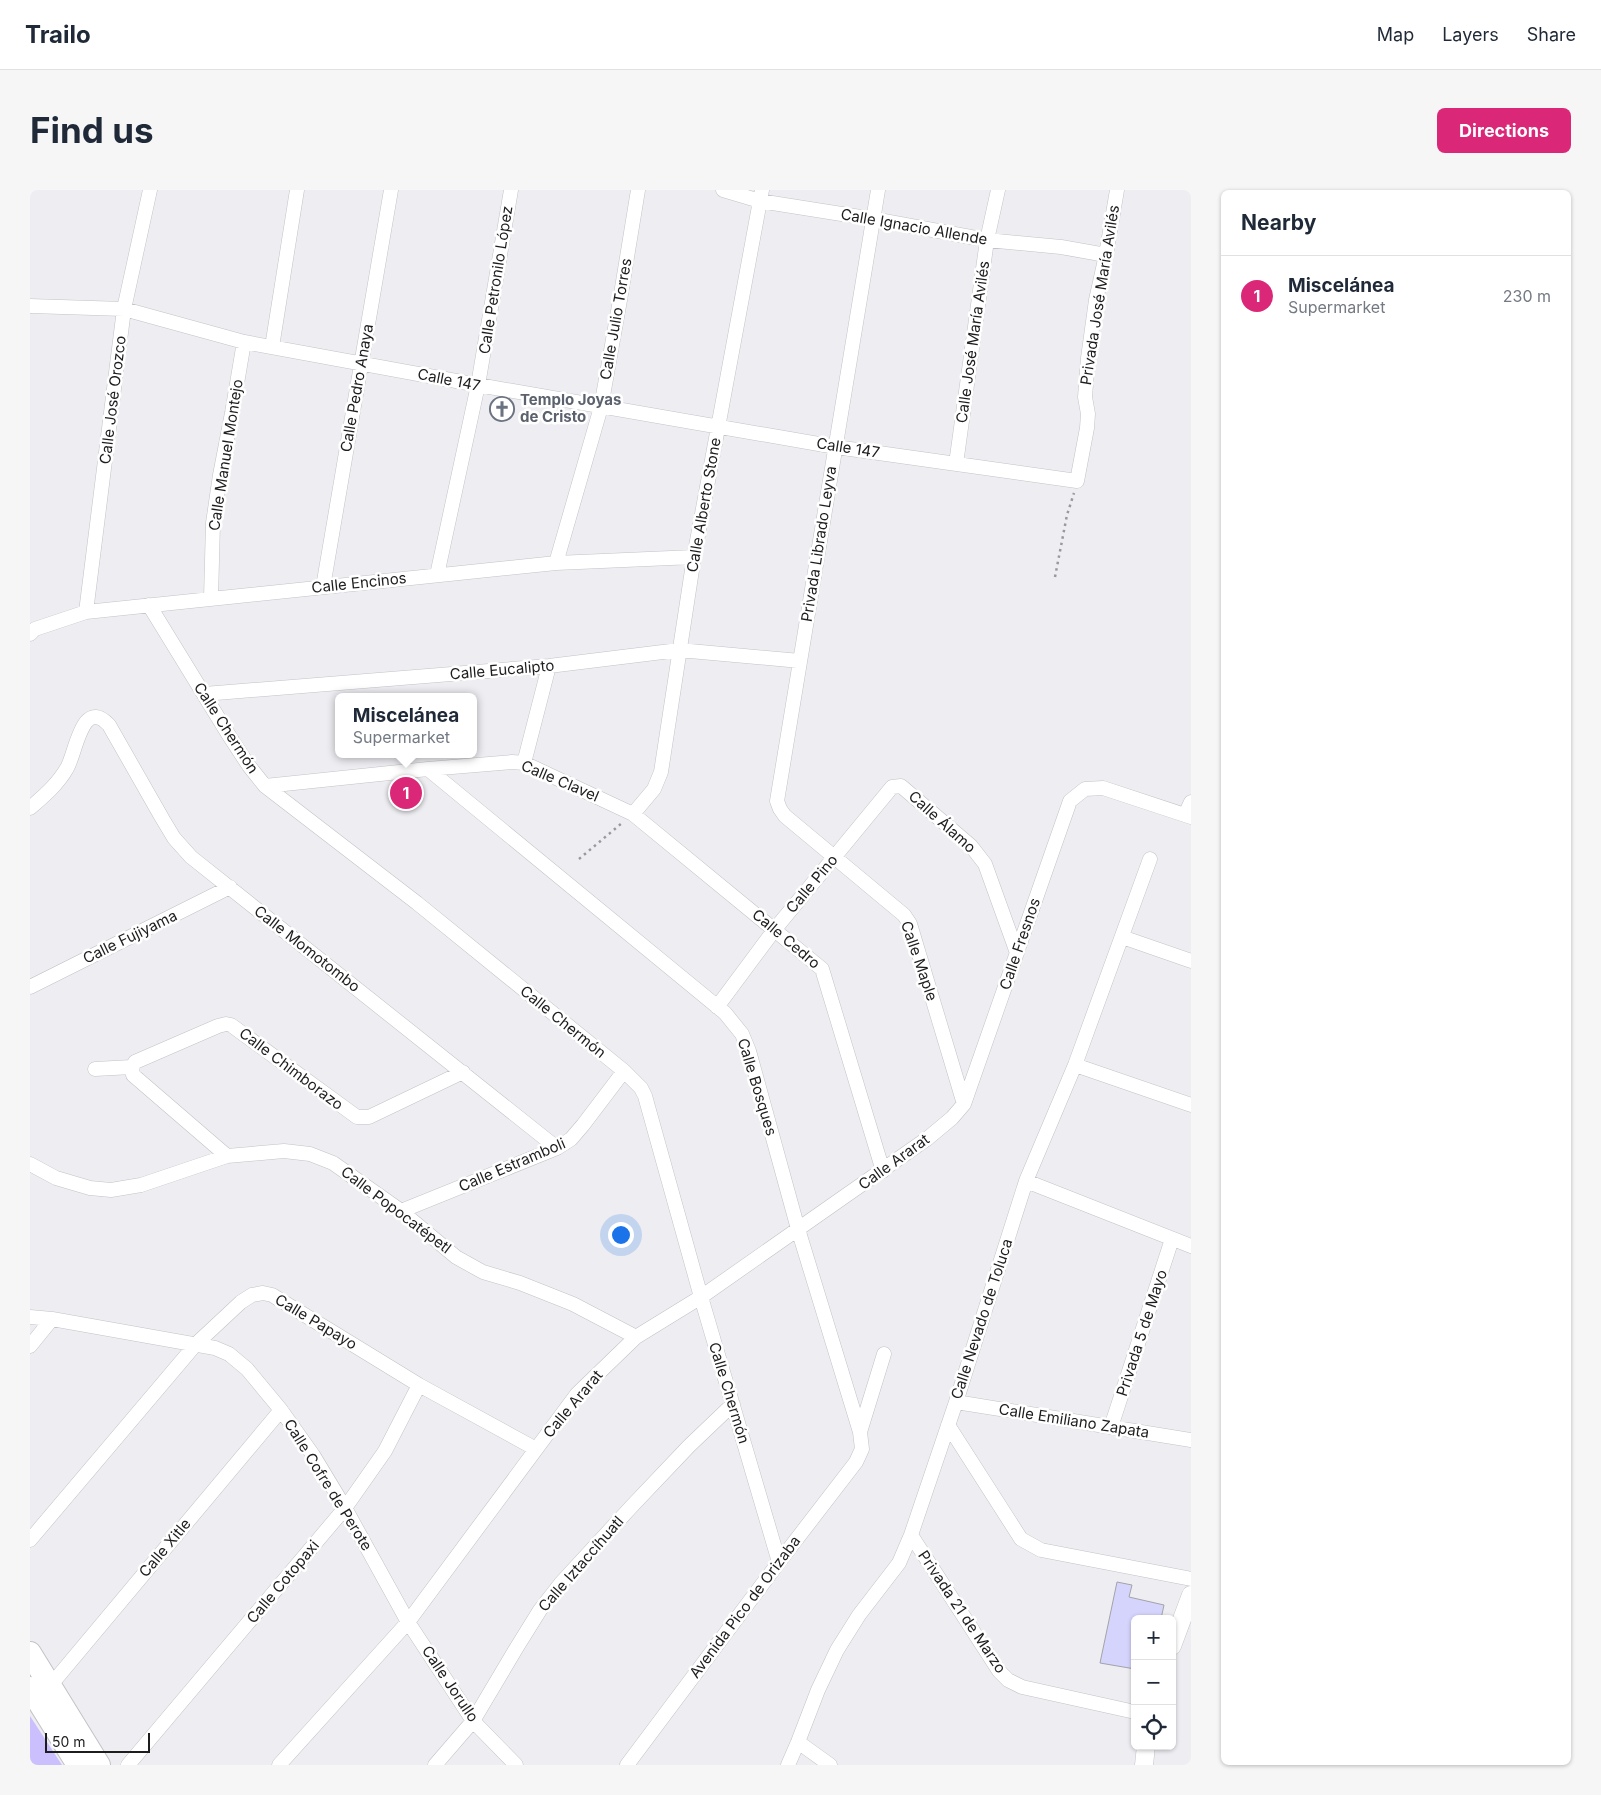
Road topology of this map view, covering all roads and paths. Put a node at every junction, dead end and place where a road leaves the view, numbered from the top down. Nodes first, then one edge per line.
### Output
1 (150, 190) edge
2 (297, 190) edge
3 (391, 190) edge
4 (511, 190) edge
5 (638, 190) edge
6 (722, 190) edge
7 (878, 190) edge
8 (998, 190) edge
9 (1117, 190) edge
10 (761, 196) edge
11 (873, 219) junction
12 (987, 240) junction
13 (1106, 256) junction
14 (30, 306) edge
15 (124, 309) junction
16 (244, 342) junction
17 (272, 347) junction
18 (362, 364) junction
19 (478, 386) junction
20 (601, 407) junction
21 (717, 427) junction
22 (836, 447) junction
23 (956, 464) junction
24 (1077, 481) junction
25 (694, 557) junction
26 (556, 563) junction
27 (437, 575) junction
28 (1055, 577) dead end
29 (323, 587) junction
30 (211, 598) junction
31 (149, 605) junction
32 (86, 612) junction
33 (32, 630) edge
34 (679, 650) junction
35 (800, 661) junction
36 (549, 666) junction
37 (204, 694) junction
38 (524, 764) junction
39 (428, 769) junction
40 (265, 786) junction
41 (892, 787) joint
42 (1191, 802) edge
43 (30, 808) edge
44 (780, 809) joint
45 (633, 814) junction
46 (1188, 816) edge
47 (834, 856) junction
48 (579, 859) dead end
49 (1150, 859) dead end
50 (230, 887) junction
51 (775, 929) junction
52 (1122, 937) junction
53 (1017, 953) junction
54 (1191, 961) edge
55 (30, 987) edge
56 (717, 1007) junction
57 (1075, 1065) junction
58 (132, 1067) junction
59 (95, 1069) dead end
60 (624, 1071) junction
61 (462, 1072) junction
62 (964, 1104) junction
63 (1191, 1105) edge
64 (557, 1148) junction
65 (227, 1156) junction
66 (30, 1164) edge
67 (883, 1171) junction
68 (1026, 1181) junction
69 (401, 1211) junction
70 (798, 1229) junction
71 (1172, 1239) junction
72 (1191, 1246) edge
73 (701, 1297) junction
74 (30, 1317) edge
75 (52, 1319) junction
76 (636, 1337) junction
77 (196, 1344) junction
78 (30, 1346) edge
79 (884, 1354) dead end
80 (419, 1385) junction
81 (956, 1402) junction
82 (733, 1404) junction
83 (281, 1410) junction
84 (948, 1425) junction
85 (1111, 1427) junction
86 (860, 1432) junction
87 (1191, 1440) edge
88 (536, 1449) junction
89 (862, 1449) joint
90 (345, 1508) junction
91 (911, 1535) junction
92 (30, 1540) edge
93 (779, 1562) junction
94 (1191, 1579) edge
95 (1191, 1595) edge
96 (408, 1622) junction
97 (1176, 1635) edge
98 (30, 1653) edge
99 (40, 1687) edge
100 (1131, 1711) edge
101 (473, 1721) junction
102 (798, 1742) junction
103 (1146, 1750) edge
104 (78, 1765) edge
105 (99, 1765) edge
106 (128, 1765) edge
107 (279, 1765) edge
108 (435, 1765) edge
109 (516, 1765) edge
110 (627, 1765) edge
111 (788, 1765) edge
112 (830, 1765) edge
113 (1144, 1765) edge

1 - 15 street, Calle José Orozco
2 - 17 street
3 - 18 street, Calle Pedro Anaya
4 - 19 street, Calle Petronilo López
5 - 20 street, Calle Julio Torres
6 - 10 street, Calle Ignacio Allende
7 - 11 street, Privada Librado Leyva
8 - 12 street, Calle José María Avilés
9 - 13 street, Privada José María Avilés
10 - 11 street, Calle Ignacio Allende
10 - 21 street, Calle Alberto Stone
11 - 12 street, Calle Ignacio Allende
11 - 22 street, Privada Librado Leyva
12 - 13 street, Calle Ignacio Allende
12 - 23 street, Calle José María Avilés
13 - 24 street, Privada José María Avilés
14 - 15 street, Calle 147
15 - 16 street, Calle 147
15 - 32 street, Calle José Orozco
16 - 17 street, Calle 147
16 - 30 street, Calle Manuel Montejo
17 - 18 street, Calle 147
18 - 19 street, Calle 147
18 - 29 street, Calle Pedro Anaya
19 - 20 street, Calle 147
19 - 27 street, Calle Petronilo López
20 - 21 street, Calle 147
20 - 26 street, Calle Julio Torres
21 - 22 street, Calle 147
21 - 25 street, Calle Alberto Stone
22 - 23 street, Calle 147
22 - 35 street, Privada Librado Leyva
23 - 24 street, Calle 147
24 - 28 path
25 - 26 street, Calle Encinos
25 - 34 street, Calle Alberto Stone
26 - 27 street, Calle Encinos
27 - 29 street, Calle Encinos
29 - 30 street, Calle Encinos
30 - 31 street, Calle Encinos
31 - 32 street, Calle Encinos
31 - 37 street, Calle Chermón
32 - 33 street, Calle Encinos
34 - 35 street, Calle Eucalipto
34 - 36 street, Calle Eucalipto
34 - 45 street, Calle Alberto Stone
35 - 44 street, Privada Librado Leyva
36 - 37 street, Calle Eucalipto
36 - 38 street
37 - 40 street, Calle Chermón
38 - 39 street, Calle Clavel
38 - 45 street, Calle Clavel
39 - 40 street, Calle Clavel
39 - 56 street, Calle Bosques
40 - 60 street, Calle Chermón
41 - 47 street, Calle Pino
41 - 53 street, Calle Álamo
42 - 46 street
43 - 50 street, Calle Momotombo
44 - 47 street, Calle Maple
45 - 48 path
45 - 51 street, Calle Cedro
46 - 53 street, Calle Fresnos
47 - 51 street, Calle Pino
47 - 62 street, Calle Maple
49 - 52 street, Calle Nevado de Toluca
50 - 55 street, Calle Fujiyama
50 - 61 street, Calle Momotombo
51 - 56 street, Calle Pino
51 - 67 street, Calle Cedro
52 - 54 street
52 - 57 street, Calle Nevado de Toluca
53 - 62 street, Calle Fresnos
56 - 70 street, Calle Bosques
57 - 63 street
57 - 68 street, Calle Nevado de Toluca
58 - 59 street
58 - 61 street, Calle Chimborazo
58 - 65 street
60 - 64 street, Calle Estramboli
60 - 73 street, Calle Chermón
61 - 64 street, Calle Momotombo
62 - 67 street, Calle Ararat
64 - 69 street, Calle Estramboli
65 - 66 street, Calle Popocatépetl
65 - 69 street, Calle Popocatépetl
67 - 70 street, Calle Ararat
68 - 71 street
68 - 81 street, Calle Nevado de Toluca
69 - 76 street, Calle Popocatépetl
70 - 73 street, Calle Ararat
70 - 86 street, Calle Bosques
71 - 72 street
71 - 85 street, Privada 5 de Mayo
73 - 76 street, Calle Ararat
73 - 82 street, Calle Chermón
74 - 75 street, Calle Cofre de Perote
75 - 77 street, Calle Cofre de Perote
75 - 78 street
76 - 88 street, Calle Ararat
77 - 80 street, Calle Papayo
77 - 83 street, Calle Cofre de Perote
77 - 92 street, Calle Papayo
79 - 86 street
80 - 88 street, Calle Papayo
80 - 90 street, Calle Cotopaxi
81 - 84 street, Calle Nevado de Toluca
81 - 85 street, Calle Emiliano Zapata
82 - 93 street, Calle Chermón
82 - 101 street, Calle Iztaccíhuatl
83 - 90 street, Calle Cofre de Perote
83 - 99 street, Calle Xitle
84 - 91 street, Calle Nevado de Toluca
84 - 94 street
85 - 87 street, Calle Emiliano Zapata
86 - 89 street, Calle Bosques
88 - 96 street, Calle Ararat
89 - 93 street, Avenida Pico de Orizaba
90 - 96 street, Calle Cofre de Perote
90 - 106 street, Calle Cotopaxi
91 - 100 street, Privada 21 de Marzo
91 - 102 street, Calle Nevado de Toluca
93 - 110 street, Avenida Pico de Orizaba
95 - 97 street
96 - 101 street, Calle Jorullo
96 - 107 street, Calle Ararat
98 - 99 main road
99 - 104 main road
99 - 105 main road
101 - 108 street, Calle Iztaccíhuatl
101 - 109 street, Calle Jorullo
102 - 111 street, Calle Nevado de Toluca
102 - 112 street
103 - 113 street

